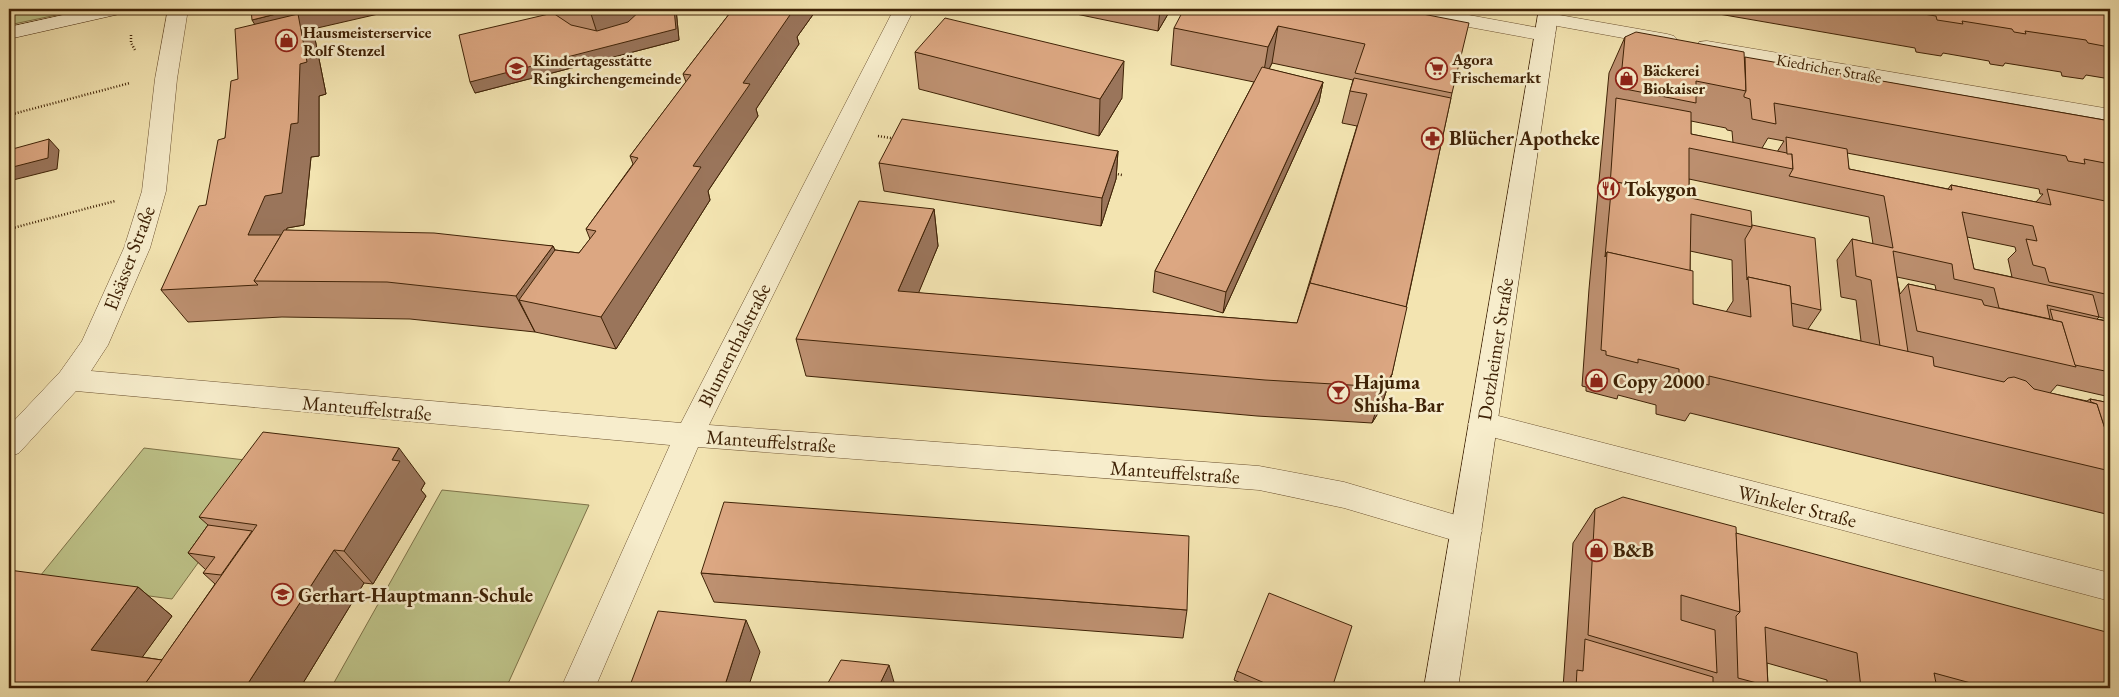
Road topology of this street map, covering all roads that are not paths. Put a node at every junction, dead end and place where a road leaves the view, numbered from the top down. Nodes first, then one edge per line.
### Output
1 (117, 9) edge
2 (178, 9) edge
3 (904, 9) edge
4 (1404, 9) edge
5 (1548, 21) edge
6 (9, 32) edge
7 (2110, 116) edge
8 (70, 380) junction
9 (1483, 424) junction
10 (689, 435) junction
11 (9, 444) edge
12 (1466, 532) junction
13 (2110, 587) edge
14 (578, 688) edge
15 (1441, 688) edge

1 - 6 street
2 - 8 street, Elsässer Straße
3 - 10 street, Blumenthalstraße
4 - 5 street, Kiedricher Straße
5 - 7 street, Kiedricher Straße
5 - 9 street, Dotzheimer Straße
8 - 10 street, Manteuffelstraße
8 - 11 street, Elsässer Straße
9 - 12 street, Dotzheimer Straße
9 - 13 street, Winkeler Straße
10 - 12 street, Manteuffelstraße
10 - 14 street, Blumenthalstraße
12 - 15 street, Dotzheimer Straße

